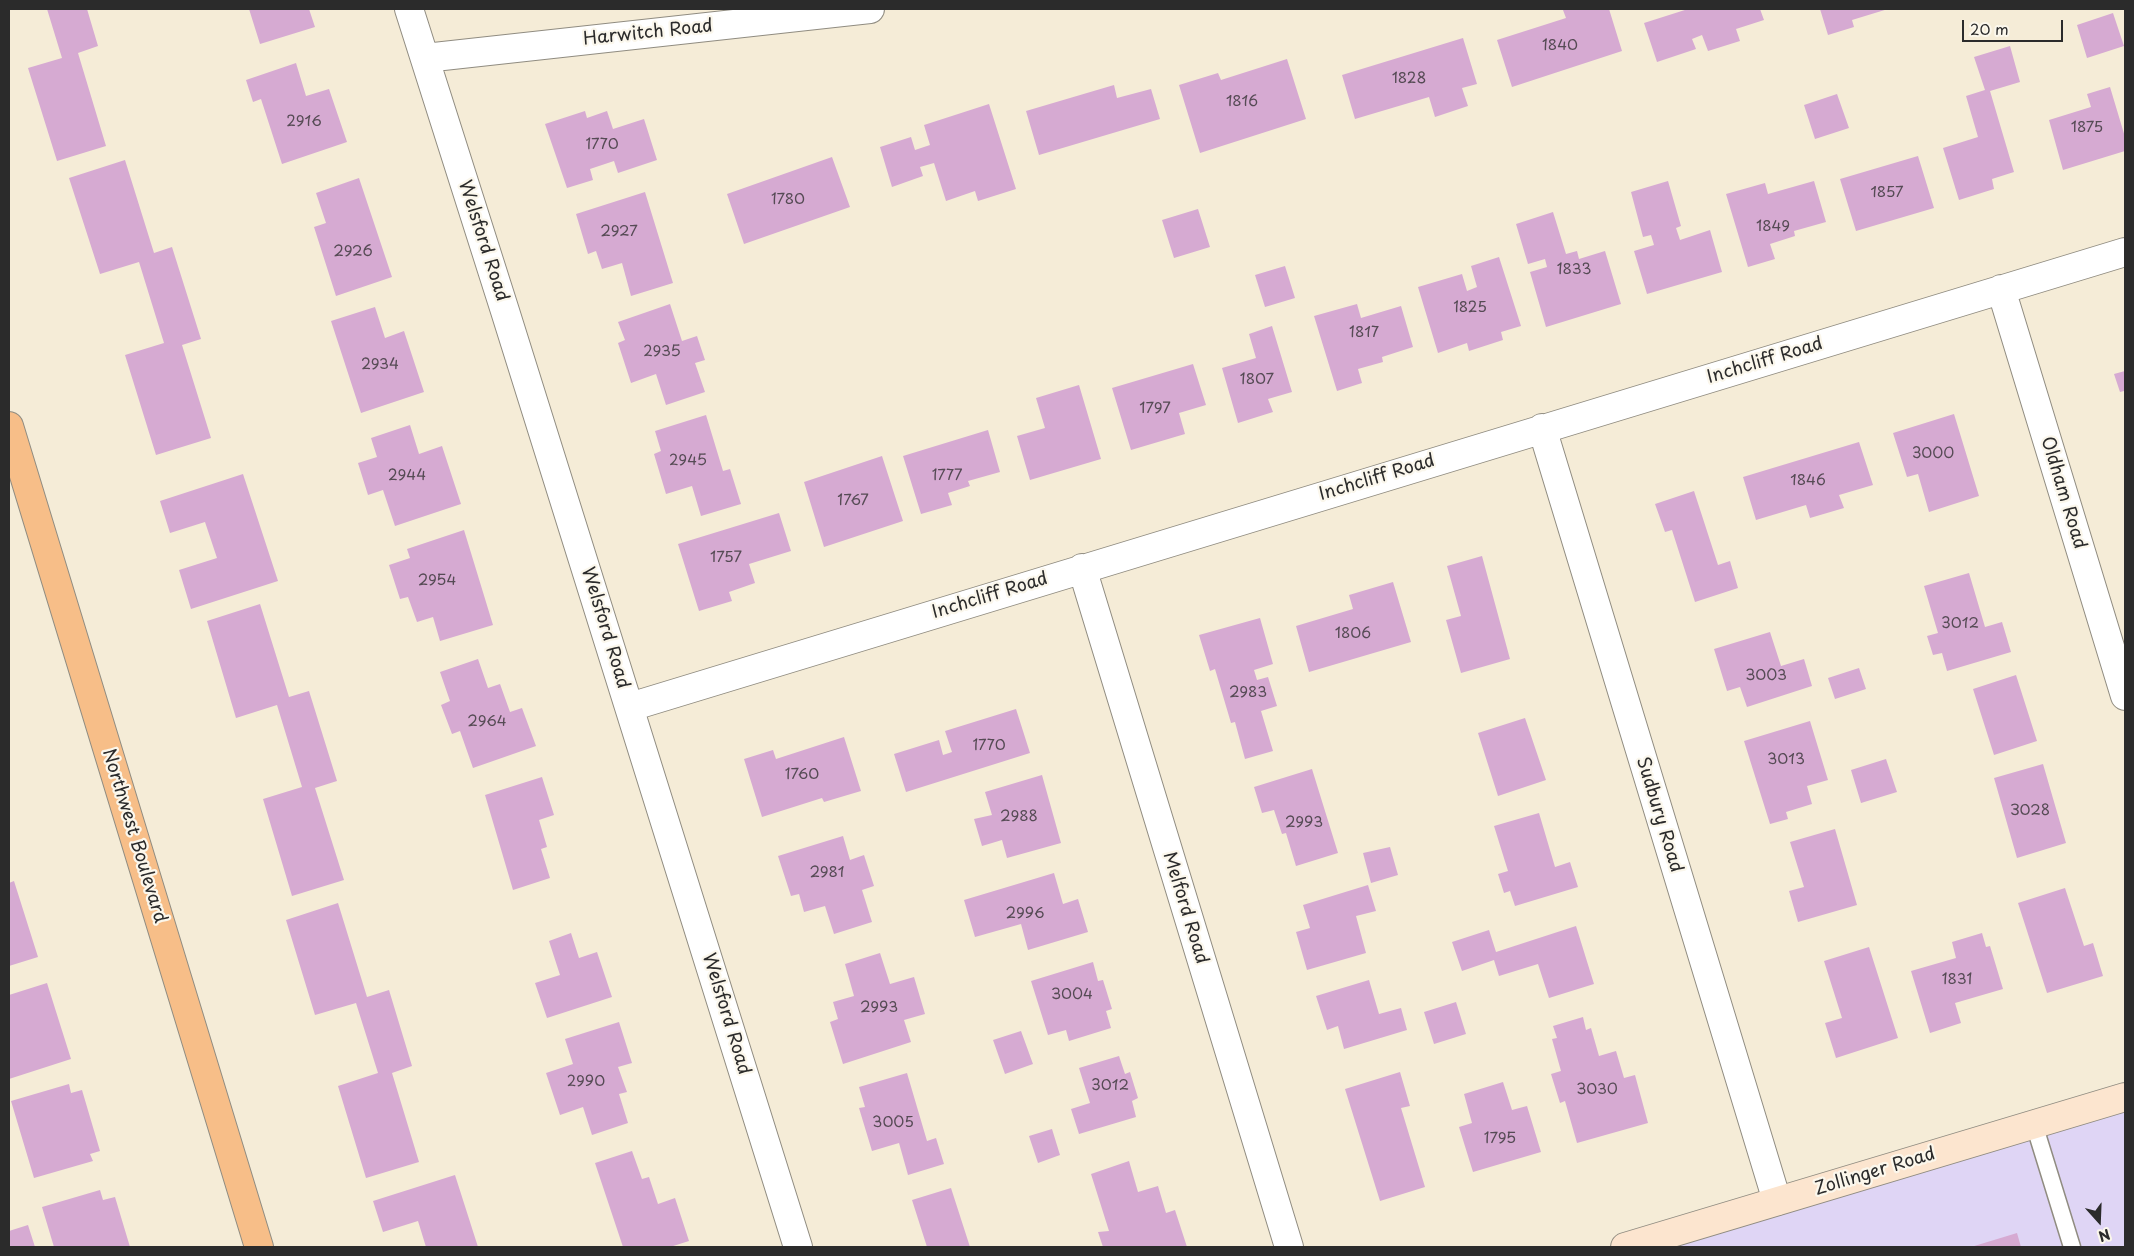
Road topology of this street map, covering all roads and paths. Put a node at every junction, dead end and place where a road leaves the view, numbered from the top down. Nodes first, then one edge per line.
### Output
1 (408, 9) edge
2 (870, 9) edge
3 (426, 58) junction
4 (2125, 252) edge
5 (2000, 289) junction
6 (9, 426) edge
7 (1542, 428) junction
8 (1082, 568) junction
9 (2125, 696) edge
10 (630, 707) junction
11 (2125, 1097) edge
12 (2034, 1124) junction
13 (1776, 1202) junction
14 (259, 1247) edge
15 (798, 1247) edge
16 (1289, 1247) edge
17 (1625, 1247) edge
18 (2072, 1247) edge

1 - 3 street, Welsford Road
2 - 3 street, Harwitch Road
3 - 10 street, Welsford Road
4 - 5 street, Inchcliff Road
5 - 7 street, Inchcliff Road
5 - 9 street, Oldham Road
6 - 14 main road, Northwest Boulevard
7 - 8 street, Inchcliff Road
7 - 13 street, Sudbury Road
8 - 10 street, Inchcliff Road
8 - 16 street, Melford Road
10 - 15 street, Welsford Road
11 - 12 main road, Zollinger Road
12 - 13 main road, Zollinger Road
12 - 18 lane
13 - 17 main road, Zollinger Road

